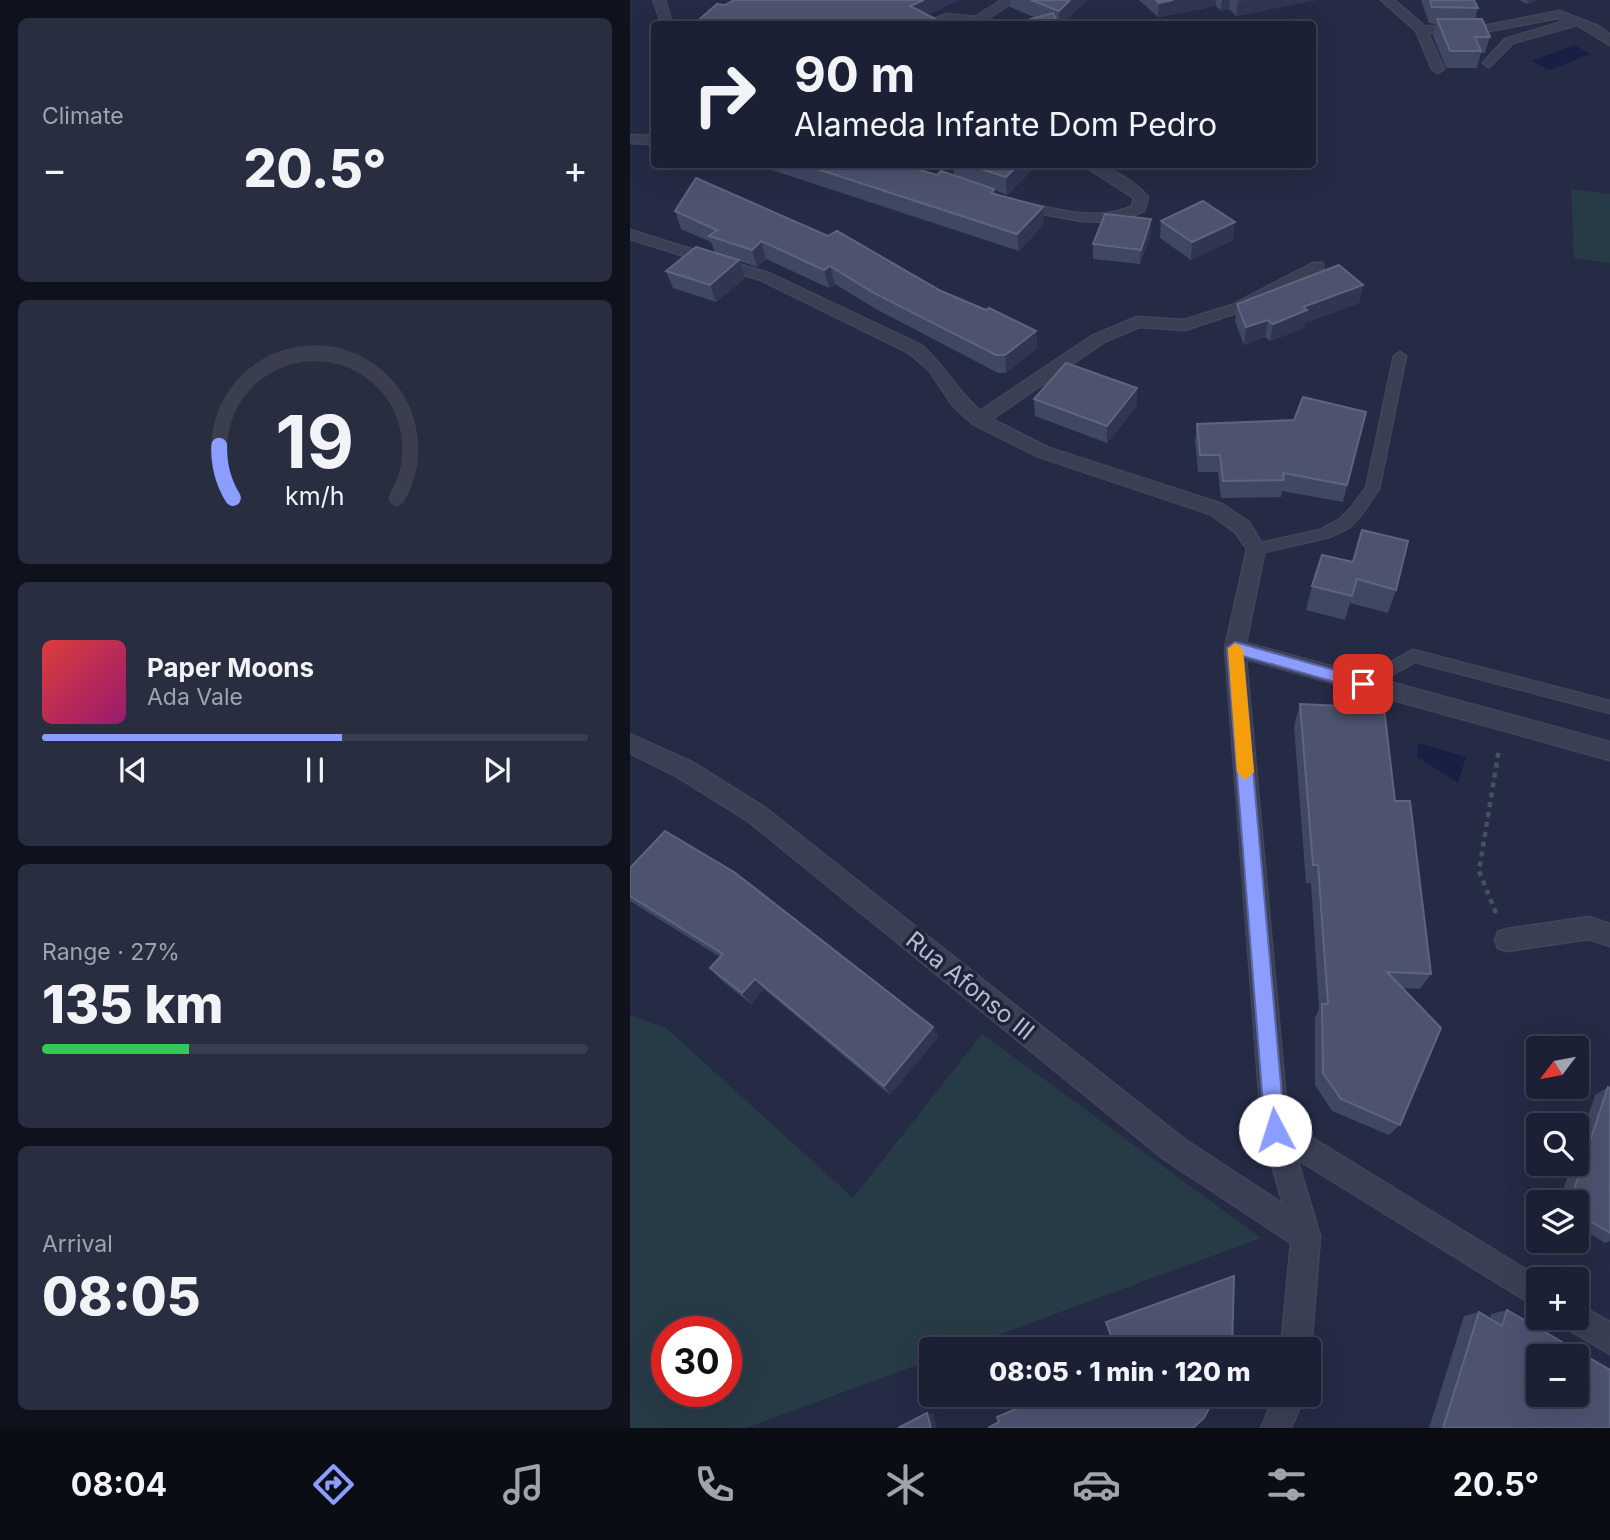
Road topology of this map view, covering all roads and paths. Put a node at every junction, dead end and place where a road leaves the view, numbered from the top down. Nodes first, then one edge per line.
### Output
1 (659, 0) edge
2 (1010, 0) edge
3 (1387, 0) edge
4 (1572, 19) junction
5 (666, 21) edge
6 (935, 21) edge
7 (969, 21) edge
8 (982, 21) edge
9 (1421, 29) junction
10 (1610, 41) edge
11 (1489, 63) dead end
12 (1438, 69) dead end
13 (630, 139) edge
14 (651, 140) edge
15 (1095, 168) edge
16 (997, 199) edge
17 (630, 234) edge
18 (1318, 266) dead end
19 (1400, 356) dead end
20 (979, 420) junction
21 (1256, 548) junction
22 (1235, 648) junction
23 (1363, 684) junction
24 (1610, 707) edge
25 (1504, 722) junction
26 (630, 743) edge
27 (1610, 751) edge
28 (1610, 935) edge
29 (1507, 940) joint
30 (1275, 1130) junction
31 (1306, 1236) junction
32 (1526, 1287) edge
33 (1589, 1326) edge
34 (1297, 1337) edge
35 (1610, 1339) edge
36 (1285, 1407) edge
37 (1276, 1428) edge

1 - 5 street
2 - 8 street
3 - 9 street
4 - 9 street
4 - 10 street
4 - 11 street
6 - 7 street
9 - 12 street
13 - 14 street
15 - 16 street
17 - 20 street
18 - 20 street
19 - 21 lane
20 - 21 street
21 - 22 street
22 - 23 street
22 - 30 street
23 - 24 lane
23 - 25 street
25 - 27 street
25 - 29 path
26 - 31 street, Rua Afonso III
28 - 29 street
30 - 31 street
30 - 32 street
31 - 34 street
33 - 35 street
36 - 37 street

